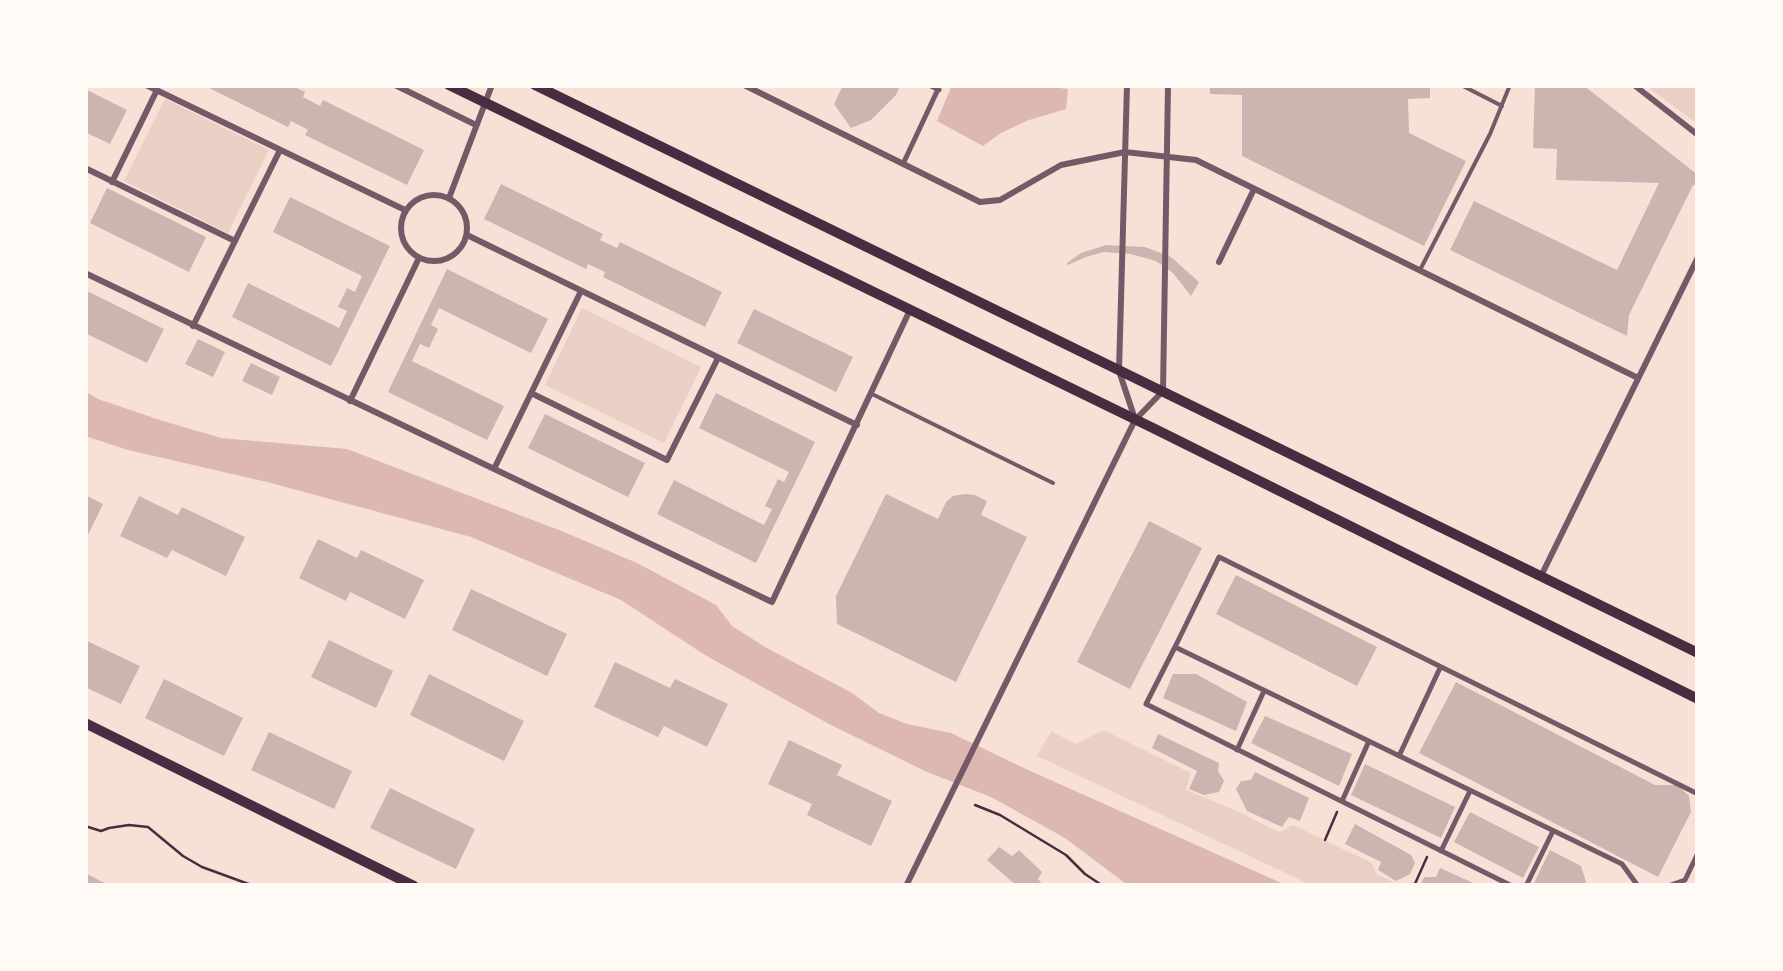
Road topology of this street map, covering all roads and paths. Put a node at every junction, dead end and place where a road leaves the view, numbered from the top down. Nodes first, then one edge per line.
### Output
1 (146, 85) edge
2 (395, 85) edge
3 (449, 85) edge
4 (492, 85) edge
5 (535, 85) edge
6 (744, 85) edge
7 (930, 85) edge
8 (1128, 85) edge
9 (1168, 85) edge
10 (1461, 85) edge
11 (1510, 85) edge
12 (1634, 85) edge
13 (939, 87) edge
14 (157, 90) junction
15 (484, 102) junction
16 (1502, 106) junction
17 (476, 124) junction
18 (1698, 135) edge
19 (280, 150) junction
20 (1126, 152) junction
21 (1166, 156) junction
22 (903, 164) junction
23 (85, 168) edge
24 (112, 182) junction
25 (1254, 189) junction
26 (449, 198) junction
27 (406, 210) junction
28 (466, 235) junction
29 (235, 241) junction
30 (1698, 257) edge
31 (419, 258) junction
32 (1219, 262) dead end
33 (1420, 270) junction
34 (85, 273) edge
35 (581, 291) junction
36 (910, 310) junction
37 (194, 326) junction
38 (718, 358) junction
39 (1118, 371) junction
40 (1638, 378) junction
41 (1163, 391) junction
42 (531, 393) junction
43 (872, 394) junction
44 (350, 401) junction
45 (1136, 420) junction
46 (857, 425) junction
47 (494, 470) junction
48 (1053, 484) dead end
49 (1541, 576) junction
50 (1175, 648) junction
51 (1698, 653) edge
52 (1441, 667) junction
53 (1264, 691) junction
54 (1698, 699) edge
55 (85, 723) edge
56 (1368, 741) junction
57 (1237, 750) junction
58 (1400, 756) junction
59 (1470, 791) junction
60 (1698, 794) edge
61 (1342, 802) junction
62 (975, 805) dead end
63 (85, 826) edge
64 (1553, 831) junction
65 (1325, 840) dead end
66 (1432, 846) junction
67 (1441, 851) junction
68 (1698, 853) edge
69 (254, 886) edge
70 (414, 886) edge
71 (906, 886) edge
72 (1103, 886) edge
73 (1414, 886) edge
74 (1512, 886) edge
75 (1526, 886) edge
76 (1638, 886) edge
77 (1668, 886) edge

1 - 14 street
2 - 17 street
3 - 15 main road
4 - 15 street
5 - 39 main road
6 - 22 street
7 - 13 street
8 - 20 street
9 - 21 street
10 - 16 lane
11 - 16 lane
12 - 18 street
13 - 22 street
14 - 19 street
14 - 24 street
15 - 17 street
15 - 36 main road
16 - 33 lane
17 - 26 street
19 - 27 street
19 - 29 street
20 - 21 street
20 - 22 street
20 - 39 street
21 - 25 street
21 - 41 street
23 - 24 street
24 - 29 street
25 - 32 street
25 - 33 street
26 - 27 street
26 - 28 street
27 - 31 street
28 - 31 street
28 - 35 street
29 - 37 street
30 - 40 street
31 - 44 street
33 - 40 street
34 - 37 street
35 - 38 street
35 - 42 street
36 - 43 street
36 - 45 main road
37 - 44 street
38 - 42 street
38 - 46 street
39 - 41 main road
39 - 45 street
40 - 49 street
41 - 45 street
41 - 49 main road
42 - 47 street
43 - 46 street
43 - 48 lane
44 - 47 street
45 - 54 main road
45 - 71 street
46 - 47 street
49 - 51 main road
50 - 52 street
50 - 53 street
50 - 57 street
52 - 58 street
52 - 60 street
53 - 56 street
53 - 57 street
55 - 70 main road
56 - 58 street
56 - 61 street
57 - 61 street
58 - 59 street
59 - 64 street
59 - 67 street
61 - 65 path
61 - 66 street
62 - 72 path
63 - 69 path
64 - 75 street
64 - 76 street
66 - 67 street
66 - 73 path
67 - 74 street
68 - 77 street

